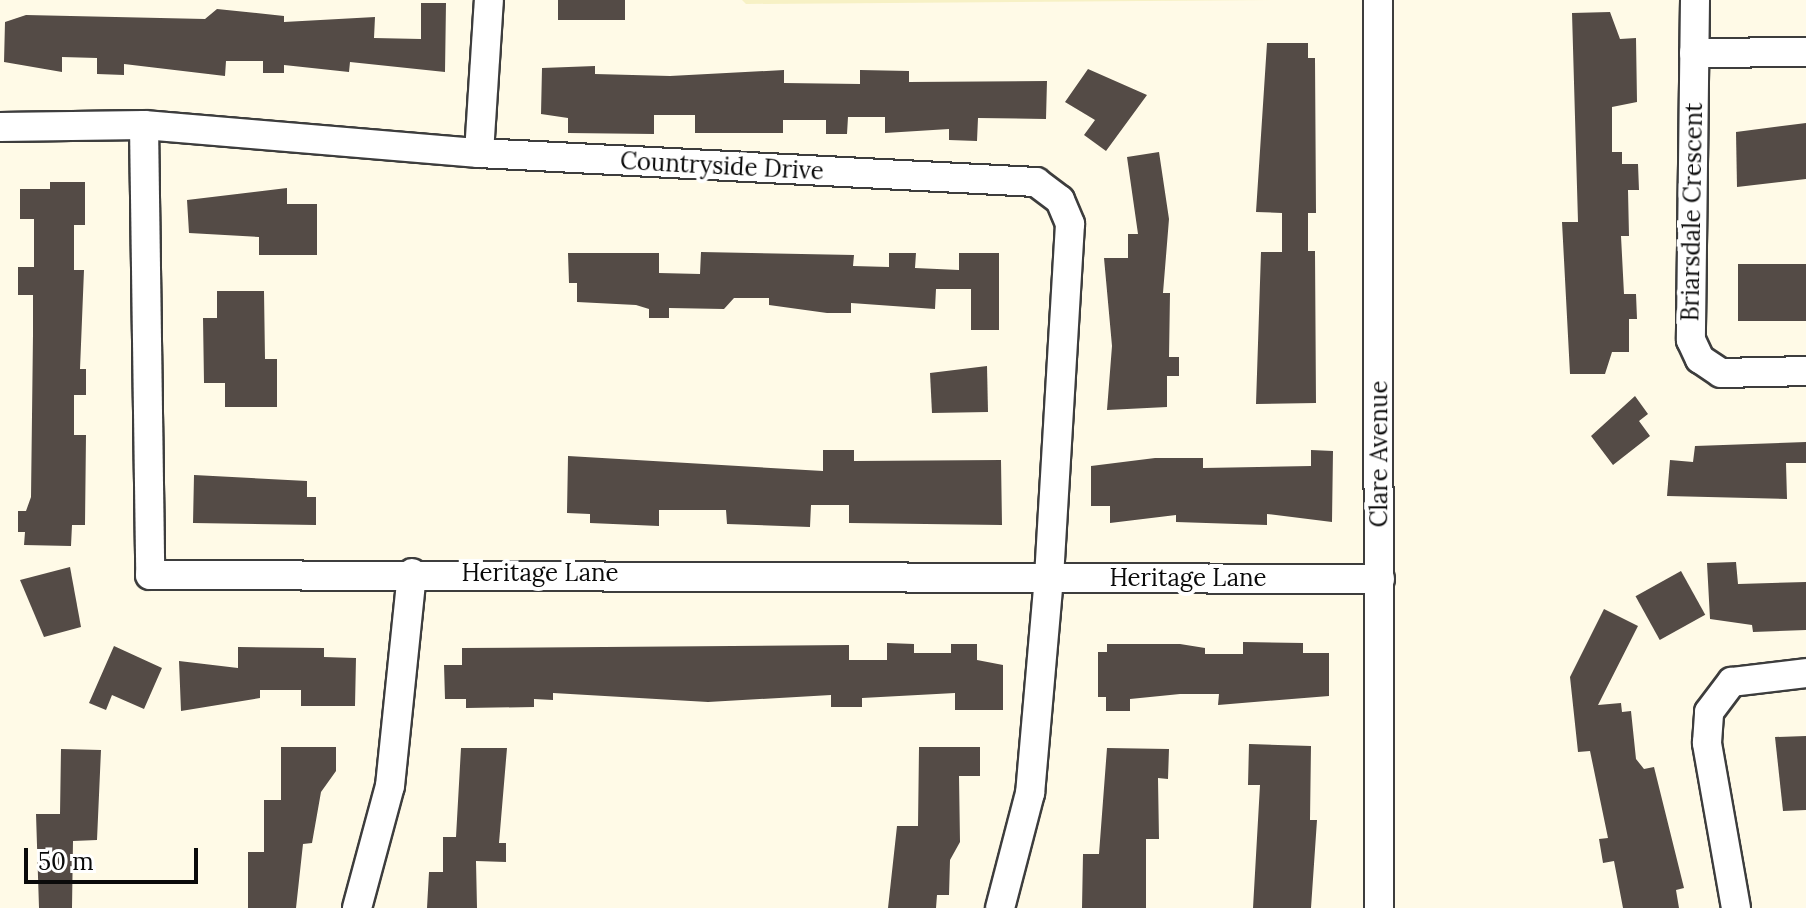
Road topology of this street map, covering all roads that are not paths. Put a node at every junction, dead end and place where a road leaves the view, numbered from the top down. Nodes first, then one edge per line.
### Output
1 (489, 0) edge
2 (1378, 0) edge
3 (1695, 0) edge
4 (1806, 52) edge
5 (1694, 53) junction
6 (144, 125) junction
7 (0, 127) edge
8 (479, 153) junction
9 (1806, 371) edge
10 (412, 573) junction
11 (1049, 577) junction
12 (1380, 579) junction
13 (1806, 673) edge
14 (357, 908) edge
15 (1000, 908) edge
16 (1379, 908) edge
17 (1736, 908) edge

1 - 8 street
2 - 12 street, Clare Avenue
3 - 5 street, Briarsdale Crescent
4 - 5 street
5 - 9 street, Briarsdale Crescent
6 - 7 street, Countryside Drive
6 - 8 street, Countryside Drive
6 - 10 street, Heritage Lane
8 - 11 street, Countryside Drive
10 - 11 street, Heritage Lane
10 - 14 street
11 - 12 street, Heritage Lane
11 - 15 street, Countryside Drive
12 - 16 street, Clare Avenue
13 - 17 street

